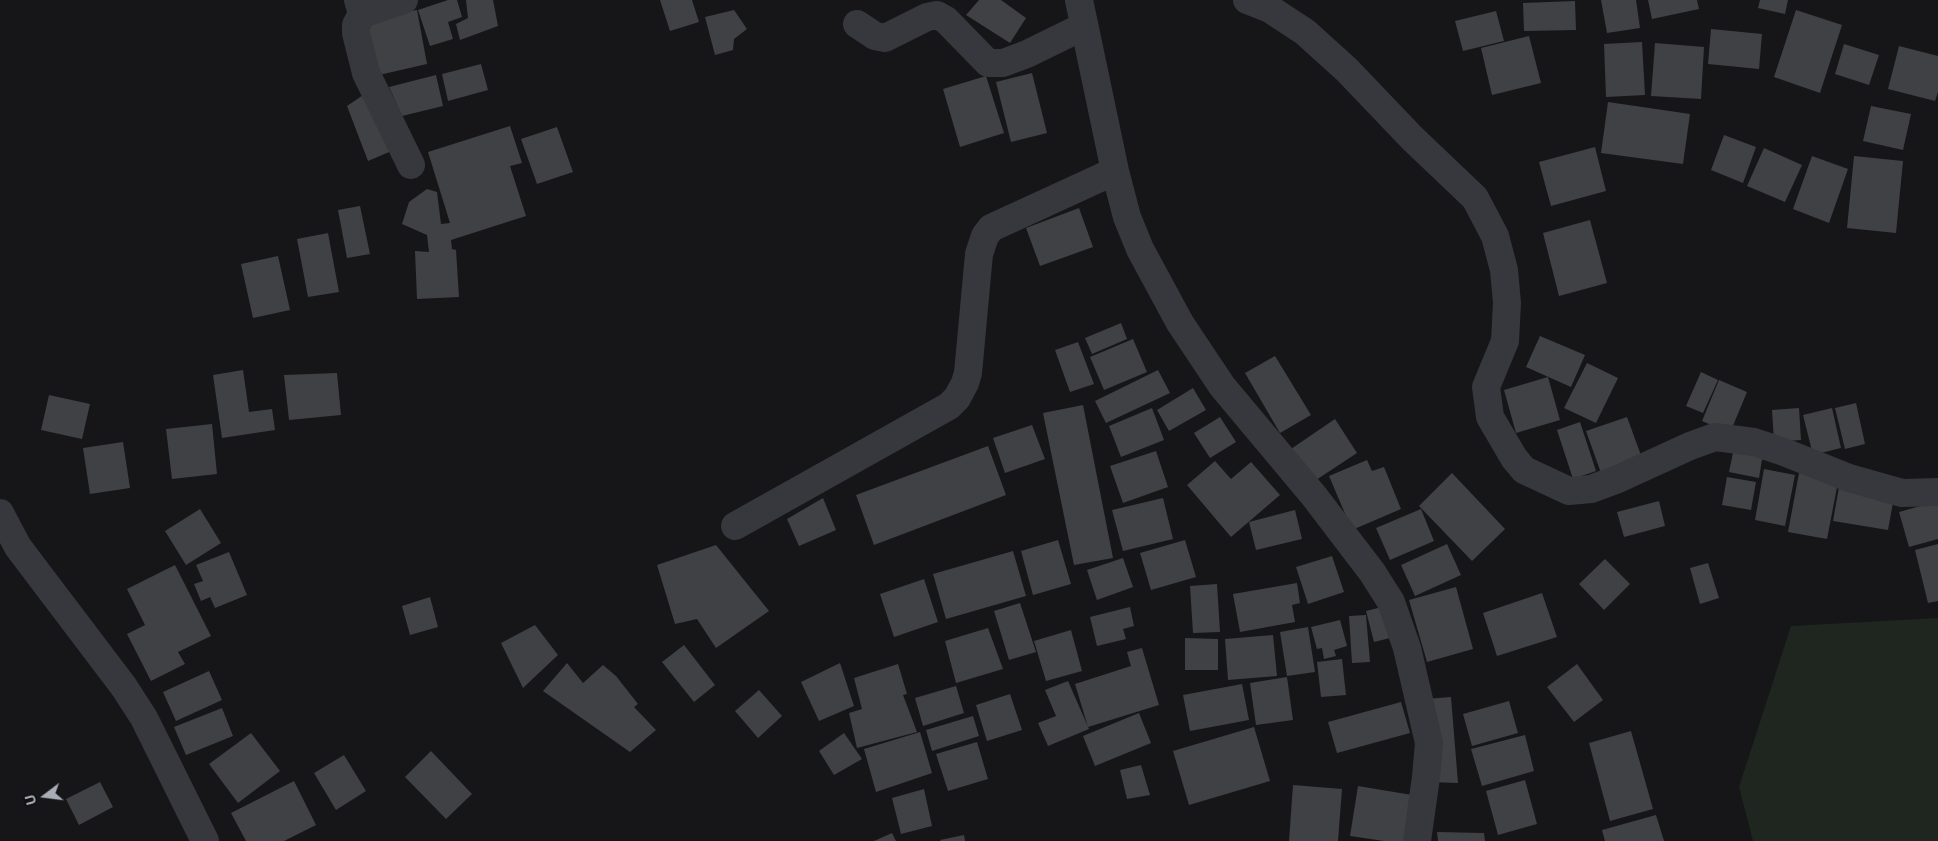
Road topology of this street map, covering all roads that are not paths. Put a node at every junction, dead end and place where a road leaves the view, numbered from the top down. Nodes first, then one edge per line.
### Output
1 (404, 0) edge
2 (1079, 0) edge
3 (1247, 0) edge
4 (360, 7) edge
5 (857, 24) dead end
6 (1084, 26) junction
7 (411, 165) dead end
8 (1116, 171) junction
9 (1938, 492) edge
10 (0, 512) edge
11 (735, 526) dead end
12 (205, 841) edge
13 (1417, 841) edge

1 - 4 street
2 - 6 street
3 - 9 street
4 - 7 street
5 - 6 street
6 - 8 street
8 - 11 street
8 - 13 street
10 - 12 street

